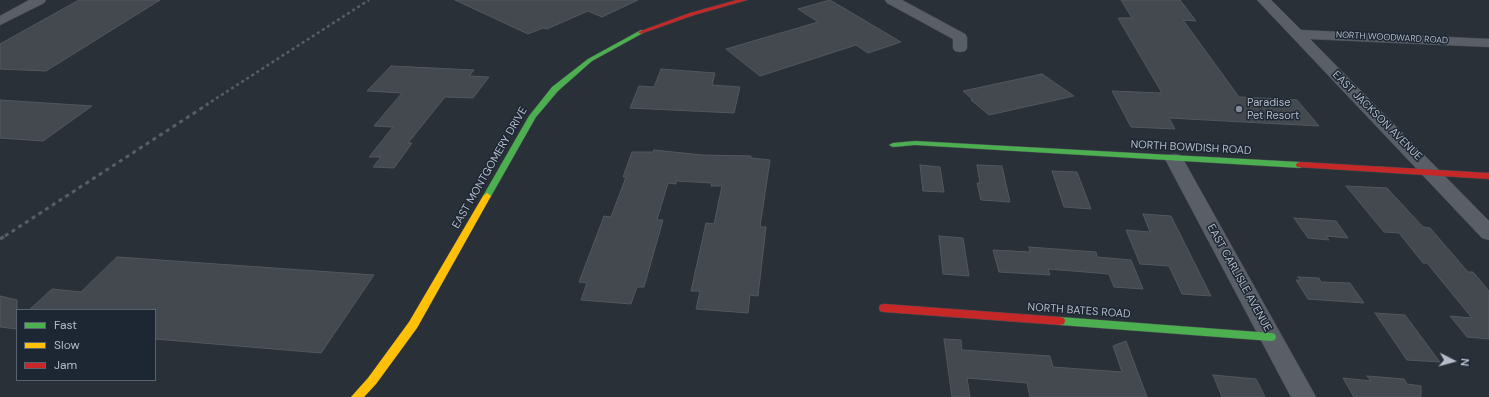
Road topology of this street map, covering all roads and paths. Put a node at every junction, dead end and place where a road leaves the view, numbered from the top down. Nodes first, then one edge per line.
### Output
1 (39, 0) edge
2 (744, 0) edge
3 (892, 0) edge
4 (1264, 0) edge
5 (0, 21) edge
6 (1296, 34) junction
7 (1489, 43) edge
8 (960, 48) dead end
9 (893, 145) dead end
10 (1174, 159) junction
11 (1432, 173) junction
12 (1489, 176) edge
13 (1489, 233) edge
14 (884, 308) dead end
15 (1272, 337) junction
16 (357, 397) edge
17 (1304, 397) edge

1 - 5 street
2 - 16 street, EAST MONTGOMERY DRIVE
3 - 8 street
4 - 6 street, EAST JACKSON AVENUE
6 - 7 street, NORTH WOODWARD ROAD
6 - 11 street, EAST JACKSON AVENUE
9 - 10 street, NORTH BOWDISH ROAD
10 - 11 street, NORTH BOWDISH ROAD
10 - 15 street, EAST CARLISLE AVENUE
11 - 12 street, NORTH BOWDISH ROAD
11 - 13 street, EAST JACKSON AVENUE
14 - 15 street, NORTH BATES ROAD
15 - 17 street, EAST CARLISLE AVENUE

